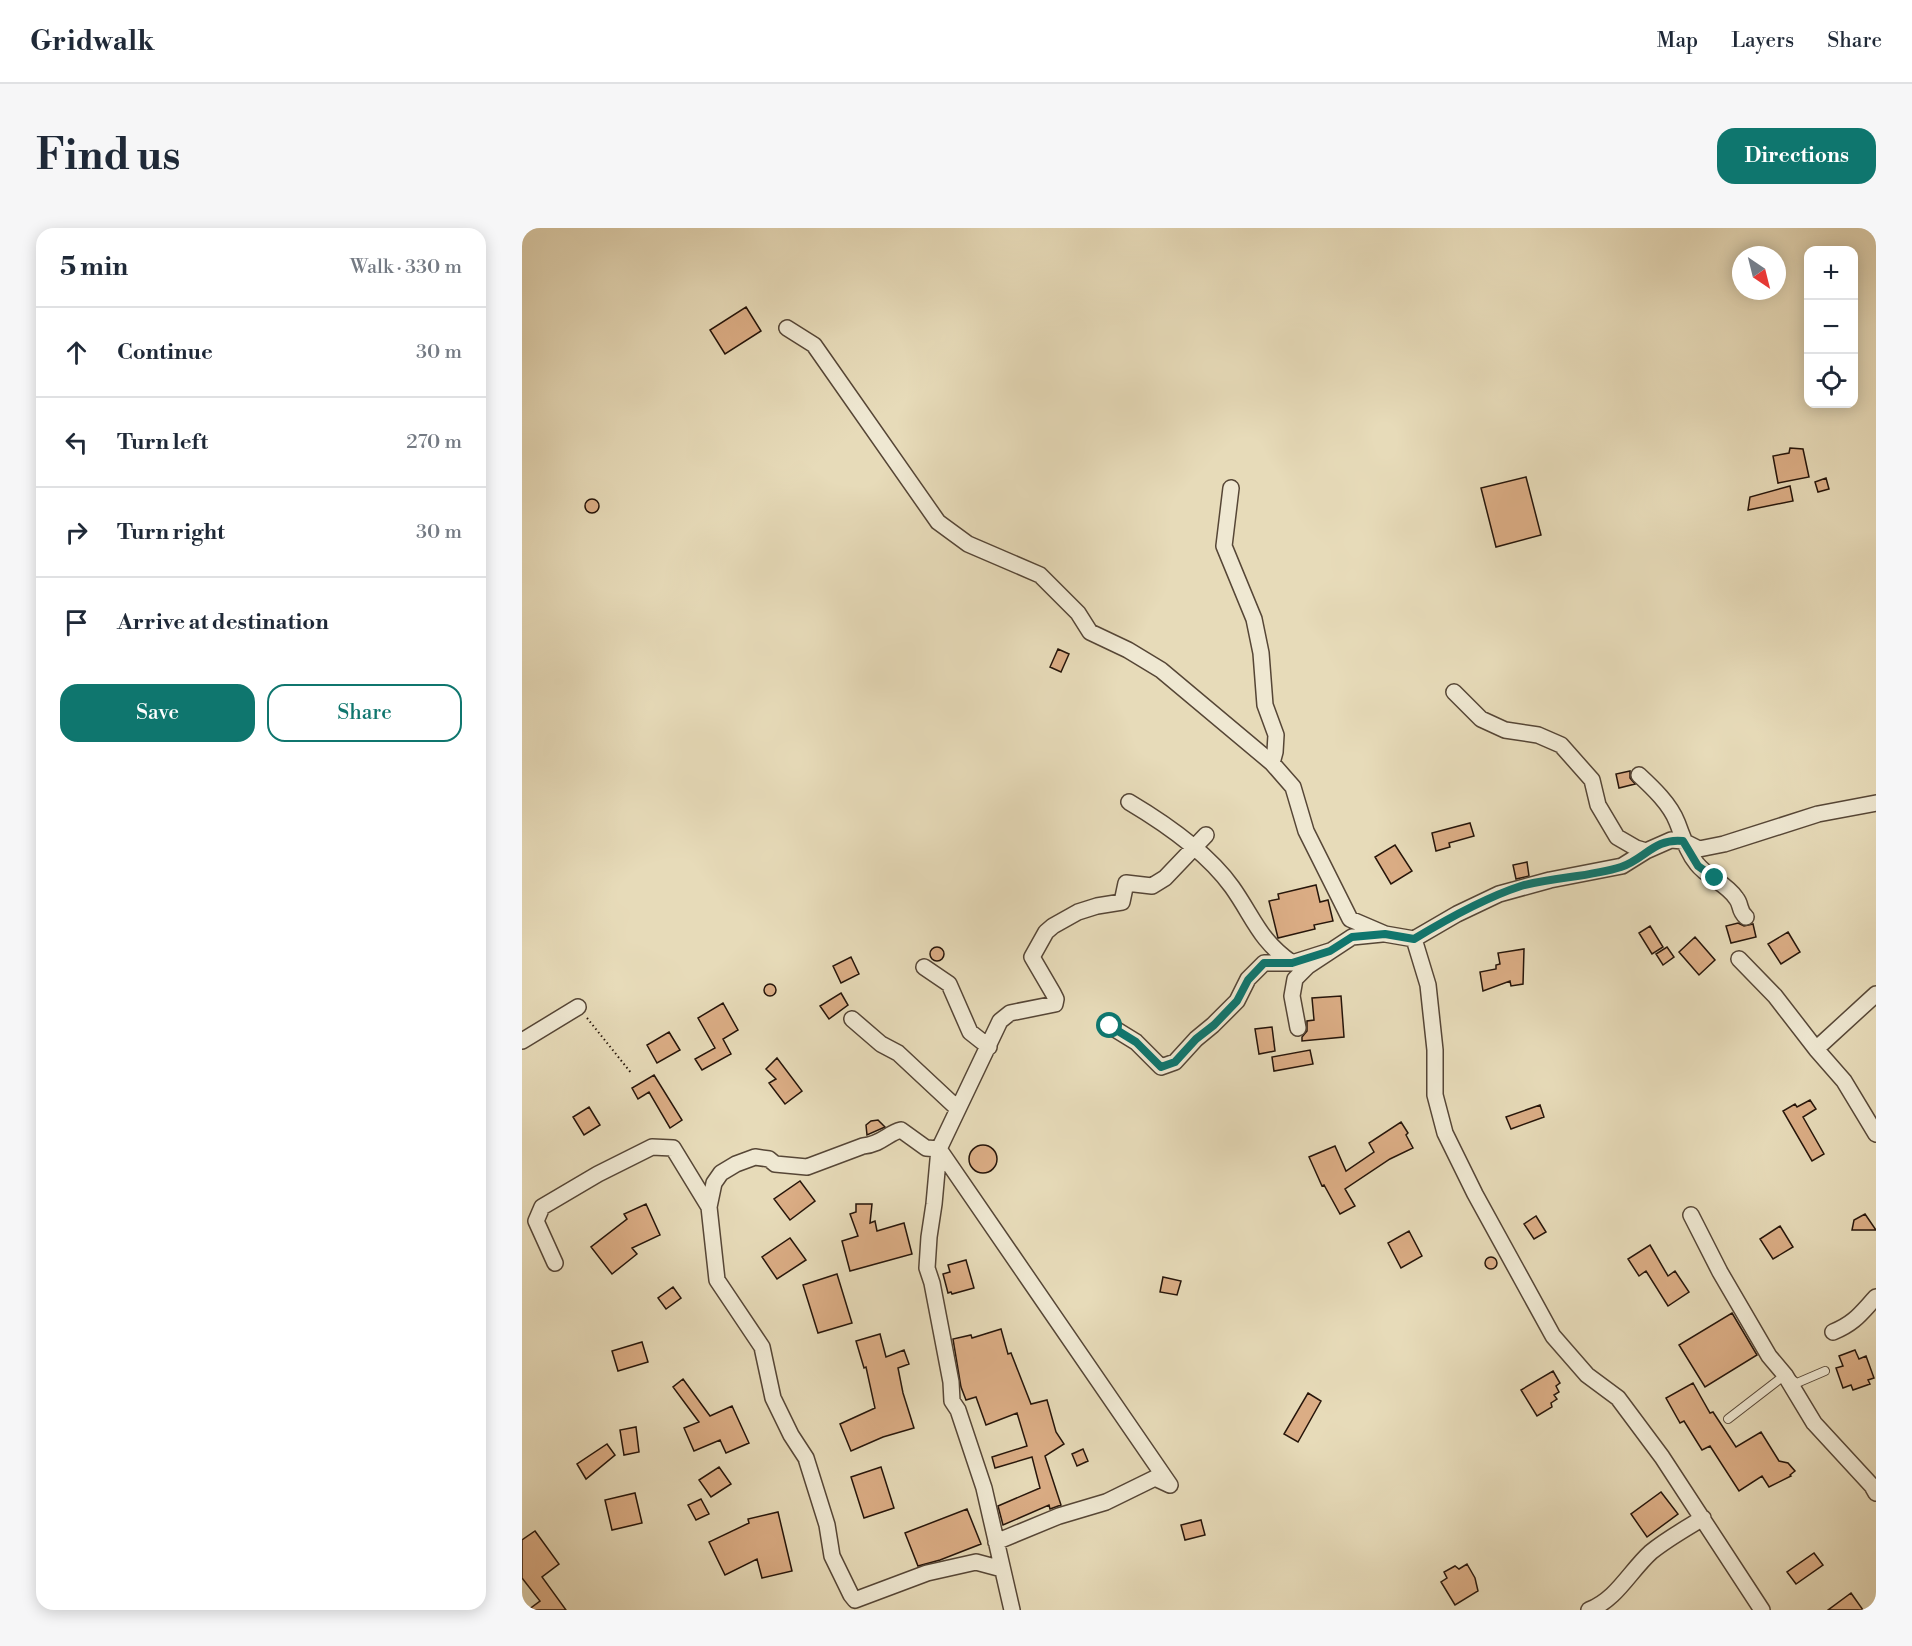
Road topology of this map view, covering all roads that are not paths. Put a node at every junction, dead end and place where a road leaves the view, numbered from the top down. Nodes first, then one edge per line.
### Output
1 (787, 328) dead end
2 (1232, 488) dead end
3 (1454, 692) dead end
4 (1272, 763) junction
5 (1639, 775) dead end
6 (1129, 802) dead end
7 (1876, 803) edge
8 (1206, 835) dead end
9 (1683, 841) junction
10 (1192, 847) junction
11 (1646, 851) junction
12 (1746, 917) dead end
13 (1385, 934) junction
14 (1414, 939) junction
15 (1330, 951) junction
16 (1739, 959) dead end
17 (1292, 963) junction
18 (924, 967) dead end
19 (1876, 994) edge
20 (578, 1007) road end
21 (852, 1019) dead end
22 (1110, 1026) dead end
23 (1298, 1028) dead end
24 (522, 1041) edge
25 (989, 1047) junction
26 (1816, 1049) junction
27 (958, 1109) junction
28 (1876, 1134) edge
29 (939, 1149) junction
30 (709, 1207) junction
31 (1691, 1215) dead end
32 (555, 1263) dead end
33 (1876, 1297) edge
34 (1833, 1332) dead end
35 (1825, 1371) dead end
36 (1785, 1375) junction
37 (1728, 1419) dead end
38 (1876, 1493) edge
39 (1703, 1518) junction
40 (996, 1542) junction
41 (1002, 1569) junction
42 (1012, 1610) edge
43 (1589, 1610) edge
44 (1762, 1610) edge

1 - 4 street
2 - 4 street
3 - 11 street
4 - 13 street
5 - 9 street
6 - 10 street
7 - 9 street
8 - 10 street
9 - 11 street
9 - 12 street
10 - 17 street
10 - 25 street
11 - 14 street
13 - 14 street
13 - 15 street
14 - 39 street
15 - 17 street
15 - 23 street
16 - 26 street
17 - 22 street
18 - 25 street
19 - 26 street
20 - 24 street
21 - 27 street
25 - 27 street
26 - 28 street
27 - 29 street
29 - 30 street
29 - 40 street
29 - 40 street
30 - 32 street
30 - 41 street
31 - 36 street
33 - 34 street
35 - 36 lane
36 - 37 lane
36 - 38 street
39 - 43 street
39 - 44 street
40 - 41 street
41 - 42 street

